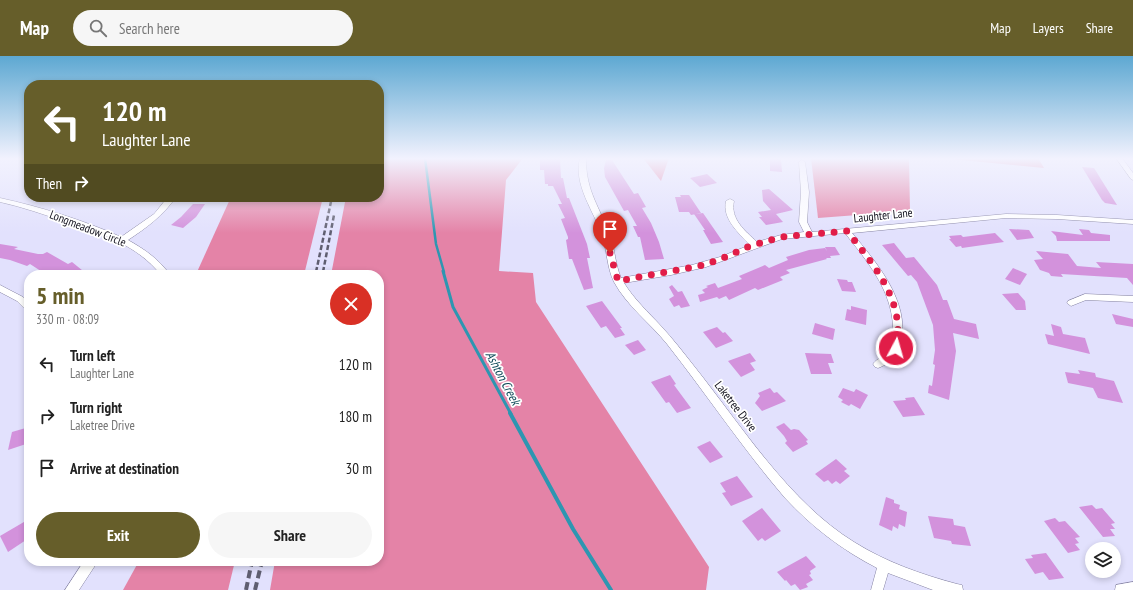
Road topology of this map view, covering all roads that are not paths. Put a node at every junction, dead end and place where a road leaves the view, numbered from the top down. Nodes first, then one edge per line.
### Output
1 (583, 183) edge
2 (804, 183) edge
3 (0, 200) edge
4 (730, 201) dead end
5 (169, 202) edge
6 (1133, 222) edge
7 (847, 231) junction
8 (809, 234) junction
9 (122, 240) junction
10 (755, 245) junction
11 (161, 270) edge
12 (618, 281) junction
13 (0, 288) edge
14 (1133, 299) edge
15 (24, 303) edge
16 (1071, 303) dead end
17 (878, 364) dead end
18 (884, 565) junction
19 (88, 566) edge
20 (1133, 588) edge
21 (71, 590) edge
22 (877, 590) edge
23 (957, 590) edge
24 (1121, 590) edge

1 - 12 street, Laketree Drive
2 - 8 street
3 - 9 street, Longmeadow Circle
4 - 10 street
5 - 9 street
6 - 7 street, Laughter Lane
7 - 8 street, Laughter Lane
7 - 17 street
8 - 10 street, Laughter Lane
9 - 11 street, Longmeadow Circle
10 - 12 street, Laughter Lane
12 - 18 street, Laketree Drive
13 - 15 street
14 - 16 street
18 - 22 street
18 - 23 street, Laketree Drive
19 - 21 street
20 - 24 street

